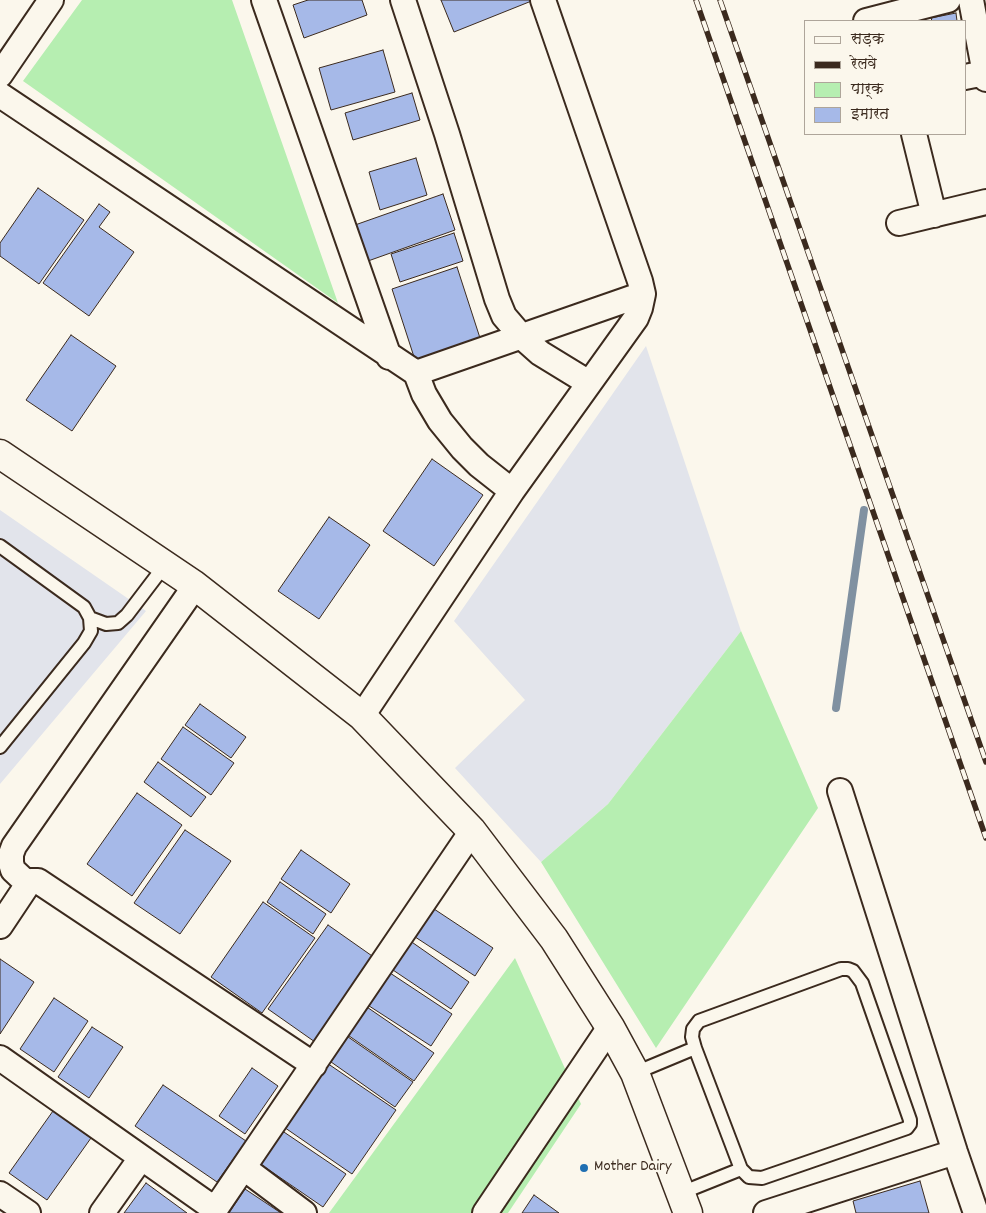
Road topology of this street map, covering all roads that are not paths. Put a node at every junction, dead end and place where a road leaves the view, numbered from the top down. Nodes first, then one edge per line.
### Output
1 (51, 0) edge
2 (264, 0) edge
3 (403, 0) edge
4 (543, 0) edge
5 (948, 0) edge
6 (971, 0) edge
7 (894, 7) edge
8 (868, 20) edge
9 (0, 75) edge
10 (979, 76) edge
11 (0, 95) edge
12 (914, 135) edge
13 (986, 202) edge
14 (934, 215) junction
15 (899, 223) dead end
16 (643, 294) junction
17 (522, 337) junction
18 (390, 357) junction
19 (416, 373) junction
20 (589, 383) junction
21 (0, 454) edge
22 (512, 491) junction
23 (0, 546) edge
24 (165, 565) junction
25 (195, 586) junction
26 (90, 618) junction
27 (362, 716) junction
28 (0, 747) edge
29 (840, 791) dead end
30 (472, 831) junction
31 (28, 884) junction
32 (0, 926) edge
33 (610, 1027) junction
34 (695, 1048) junction
35 (0, 1058) edge
36 (314, 1065) junction
37 (635, 1073) junction
38 (955, 1152) junction
39 (141, 1158) junction
40 (244, 1168) junction
41 (741, 1169) junction
42 (0, 1194) edge
43 (685, 1203) edge
44 (823, 1204) edge
45 (28, 1213) edge
46 (102, 1213) edge
47 (304, 1213) edge
48 (485, 1213) edge
49 (766, 1213) edge
50 (976, 1213) edge

1 - 9 street
2 - 18 street
3 - 17 street
4 - 16 street
5 - 7 street
6 - 10 street
7 - 8 street
11 - 18 street
12 - 14 street
13 - 14 street
14 - 15 street
16 - 17 street
16 - 20 street
17 - 19 street
17 - 20 street
18 - 19 street
19 - 22 street
20 - 22 street
21 - 24 street
22 - 27 street
23 - 26 lane
24 - 25 street
24 - 26 lane
25 - 27 street
25 - 31 street
26 - 28 lane
27 - 30 street
29 - 38 street
30 - 33 street
30 - 36 street
31 - 32 street
31 - 36 street
33 - 37 street
33 - 48 street
34 - 37 lane
34 - 41 lane
34 - 41 lane
35 - 39 street
36 - 40 street
37 - 43 street
38 - 44 street
38 - 50 street
39 - 40 street
39 - 46 street
40 - 47 street
41 - 43 lane
42 - 45 street
44 - 49 street

